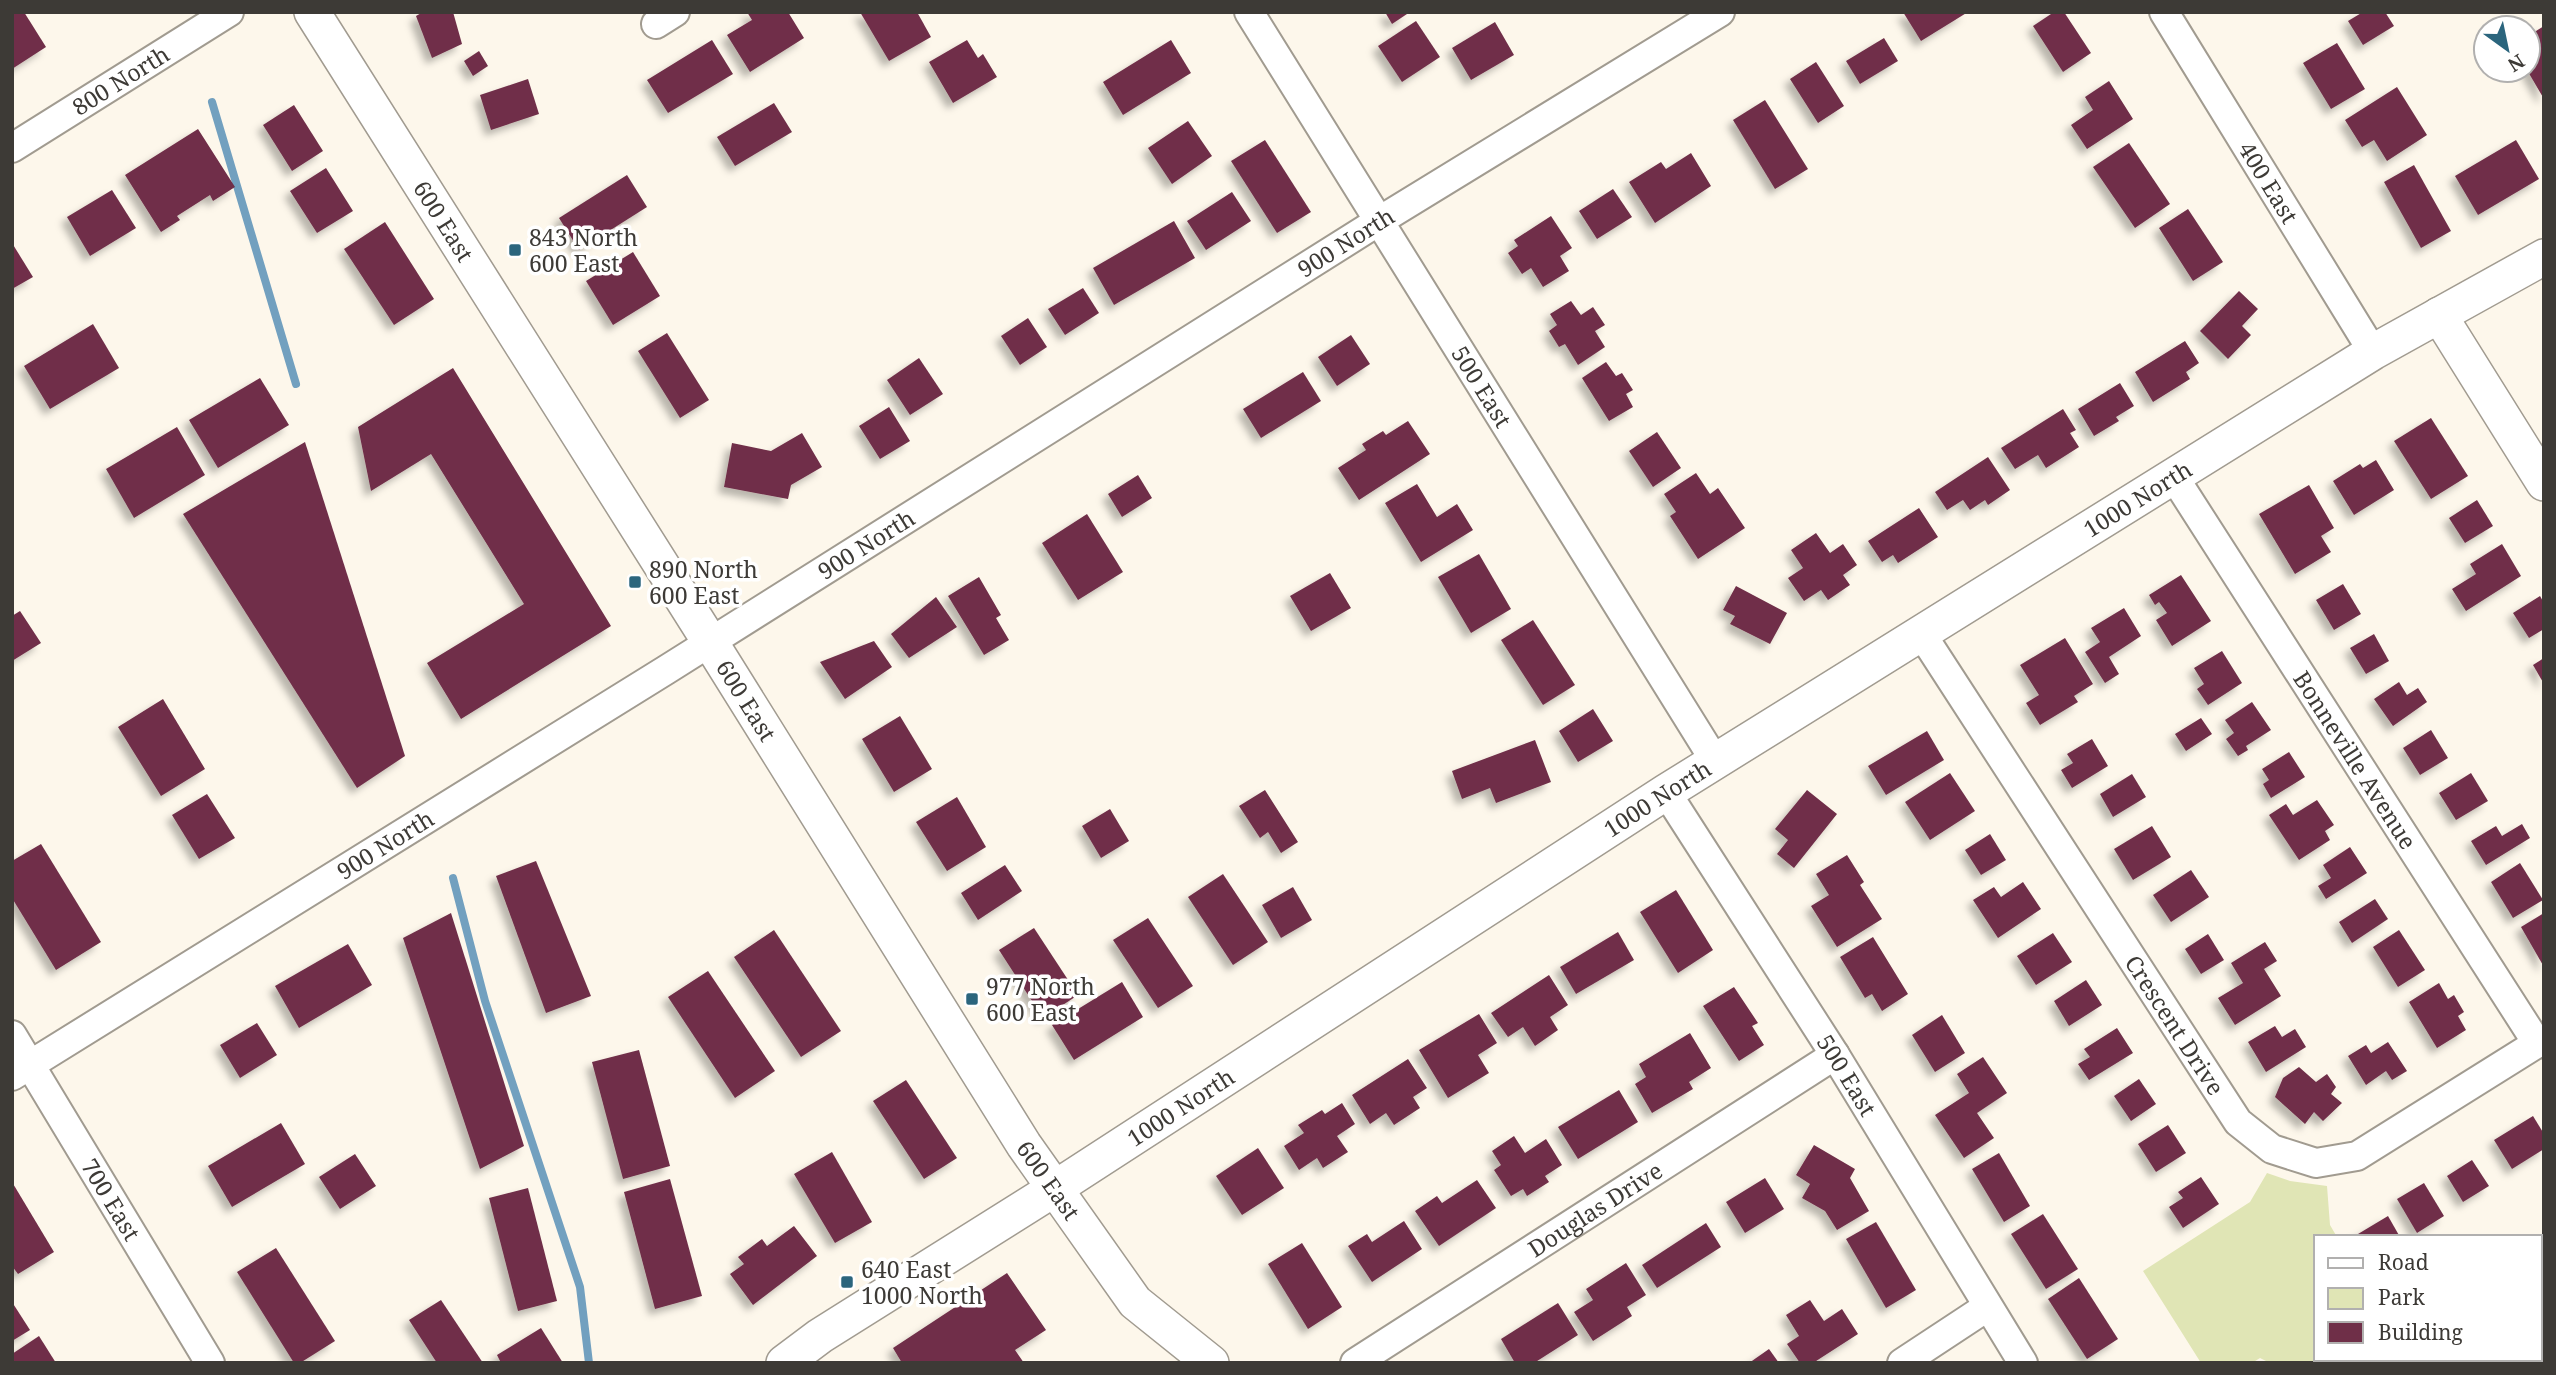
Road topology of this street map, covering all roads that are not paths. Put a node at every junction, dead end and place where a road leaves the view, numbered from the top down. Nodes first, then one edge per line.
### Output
1 (229, 12) edge
2 (312, 12) edge
3 (1249, 12) edge
4 (1720, 12) edge
5 (2164, 12) edge
6 (12, 148) edge
7 (1379, 221) junction
8 (2544, 257) edge
9 (2439, 315) junction
10 (2374, 352) junction
11 (2174, 477) junction
12 (2544, 483) edge
13 (1921, 632) junction
14 (710, 642) junction
15 (1715, 761) junction
16 (1665, 792) junction
17 (12, 1035) edge
18 (2540, 1041) edge
19 (1835, 1055) junction
20 (21, 1071) edge
21 (1054, 1189) junction
22 (1987, 1307) junction
23 (211, 1363) edge
24 (784, 1363) edge
25 (1211, 1363) edge
26 (1355, 1363) edge
27 (1902, 1363) edge
28 (2023, 1363) edge

1 - 6 street, 800 North
2 - 14 street, 600 East
3 - 7 street, 500 East
4 - 7 street, 900 North
5 - 10 street, 400 East
7 - 14 street, 900 North
7 - 15 street, 500 East
8 - 9 street, 1000 North
9 - 10 street, 1000 North
9 - 12 street
10 - 11 street, 1000 North
11 - 13 street, 1000 North
11 - 18 street, Bonneville Avenue
13 - 15 street, 1000 North
13 - 18 street, Crescent Drive
14 - 20 street, 900 North
14 - 21 street, 600 East
15 - 16 street, 1000 North
16 - 19 street, 500 East
16 - 21 street, 1000 North
17 - 20 street, 700 East
19 - 22 street, 500 East
19 - 26 street, Douglas Drive
20 - 23 street, 700 East
21 - 24 street, 1000 North
21 - 25 street, 600 East
22 - 27 street
22 - 28 street, 500 East

